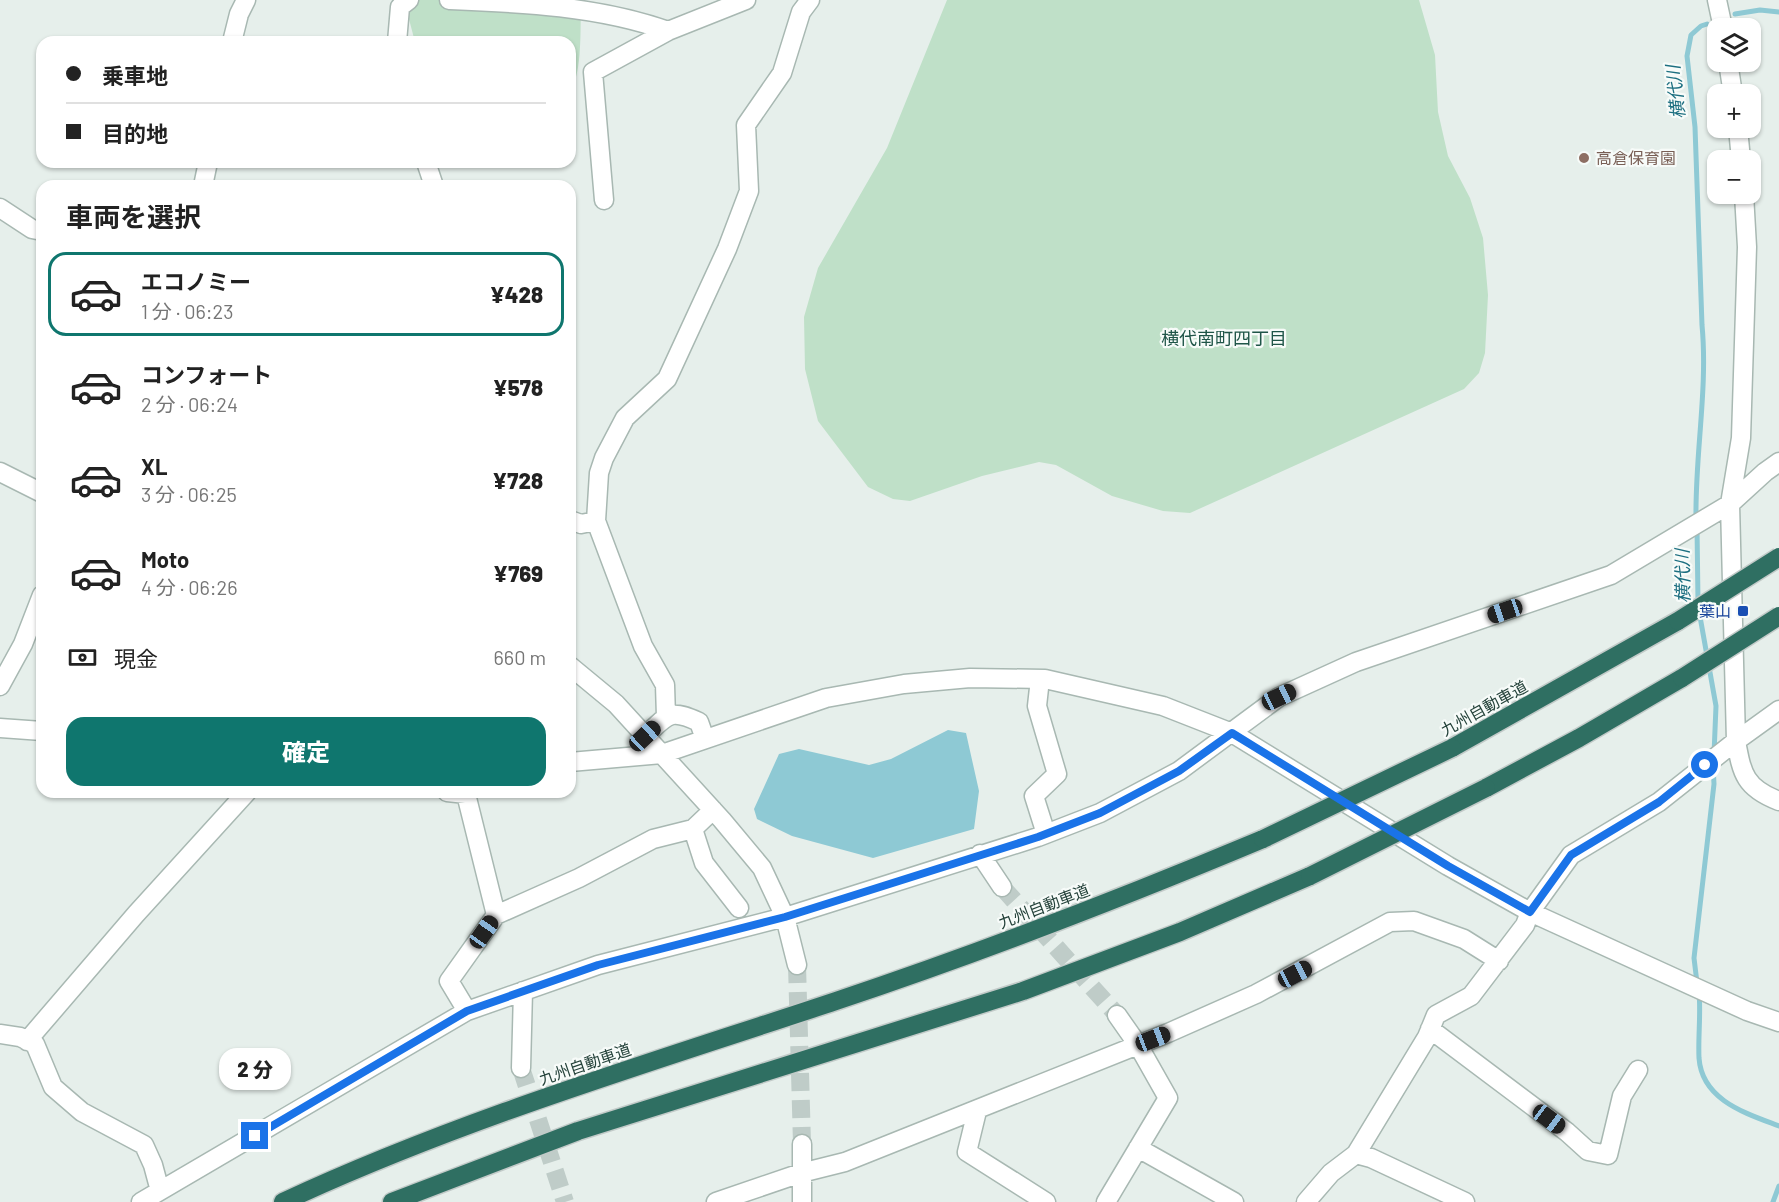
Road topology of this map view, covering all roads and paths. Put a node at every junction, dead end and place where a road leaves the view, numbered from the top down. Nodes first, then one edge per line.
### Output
1 (246, 0) edge
2 (409, 0) edge
3 (449, 0) edge
4 (746, 0) edge
5 (1717, 0) edge
6 (803, 4) edge
7 (1721, 18) edge
8 (668, 31) junction
9 (234, 36) edge
10 (398, 36) edge
11 (604, 200) dead end
12 (1745, 204) edge
13 (0, 208) edge
14 (36, 230) edge
15 (1779, 462) edge
16 (0, 472) edge
17 (36, 490) edge
18 (1730, 504) junction
19 (596, 521) junction
20 (576, 522) edge
21 (1779, 557) edge
22 (36, 610) edge
23 (1779, 616) edge
24 (576, 671) edge
25 (1040, 679) junction
26 (0, 686) edge
27 (1779, 710) edge
28 (666, 717) junction
29 (0, 728) edge
30 (36, 731) edge
31 (1232, 733) junction
32 (645, 736) junction
33 (705, 739) junction
34 (1736, 741) junction
35 (662, 754) junction
36 (576, 761) edge
37 (242, 798) edge
38 (467, 798) edge
39 (1779, 801) edge
40 (713, 810) junction
41 (693, 829) junction
42 (1046, 834) junction
43 (980, 854) junction
44 (1002, 888) tunnel mouth
45 (740, 908) dead end
46 (1530, 912) junction
47 (496, 915) junction
48 (785, 917) junction
49 (1498, 960) junction
50 (797, 964) tunnel mouth
51 (523, 991) junction
52 (467, 1011) junction
53 (1117, 1015) tunnel mouth
54 (1779, 1022) edge
55 (1430, 1029) junction
56 (0, 1034) edge
57 (27, 1041) junction
58 (1138, 1045) junction
59 (521, 1068) tunnel mouth
60 (1638, 1070) dead end
61 (977, 1111) junction
62 (802, 1144) tunnel mouth
63 (1138, 1148) junction
64 (1356, 1154) junction
65 (801, 1173) junction
66 (160, 1191) junction
67 (141, 1202) edge
68 (283, 1202) edge
69 (392, 1202) edge
70 (716, 1202) edge
71 (802, 1202) edge
72 (1046, 1202) edge
73 (1106, 1202) edge
74 (1234, 1202) edge
75 (1306, 1202) edge
76 (1465, 1202) edge

1 - 9 street
2 - 10 street
3 - 8 street
4 - 8 street
5 - 7 street
6 - 19 street
8 - 11 street
12 - 18 street
13 - 14 street
15 - 18 street
16 - 17 street
18 - 31 street
18 - 34 street
19 - 20 street
19 - 28 street
21 - 68 highway, 九州自動車道, bridge
22 - 26 street
23 - 69 highway, bridge
24 - 32 street
25 - 31 street
25 - 33 street
25 - 42 street
27 - 34 street
28 - 32 street
28 - 33 street
29 - 30 street
31 - 42 street
31 - 46 street
32 - 35 street
33 - 35 street
34 - 39 street
34 - 46 street
35 - 36 street
35 - 40 street
37 - 57 street
38 - 47 street
40 - 41 street
40 - 48 street
41 - 45 street
41 - 47 street
42 - 43 street
43 - 44 street
43 - 48 street
46 - 49 street
46 - 54 street
47 - 52 street
48 - 50 street
48 - 51 street
49 - 55 street
49 - 58 street
51 - 52 street
51 - 59 street
52 - 66 street
53 - 58 street
55 - 60 street
55 - 64 street
56 - 57 street
57 - 66 street
58 - 61 street
58 - 63 street
61 - 65 street
61 - 72 street
62 - 65 street
63 - 73 street
63 - 74 street
64 - 75 street
64 - 76 street
65 - 70 street
65 - 71 street
66 - 67 street

